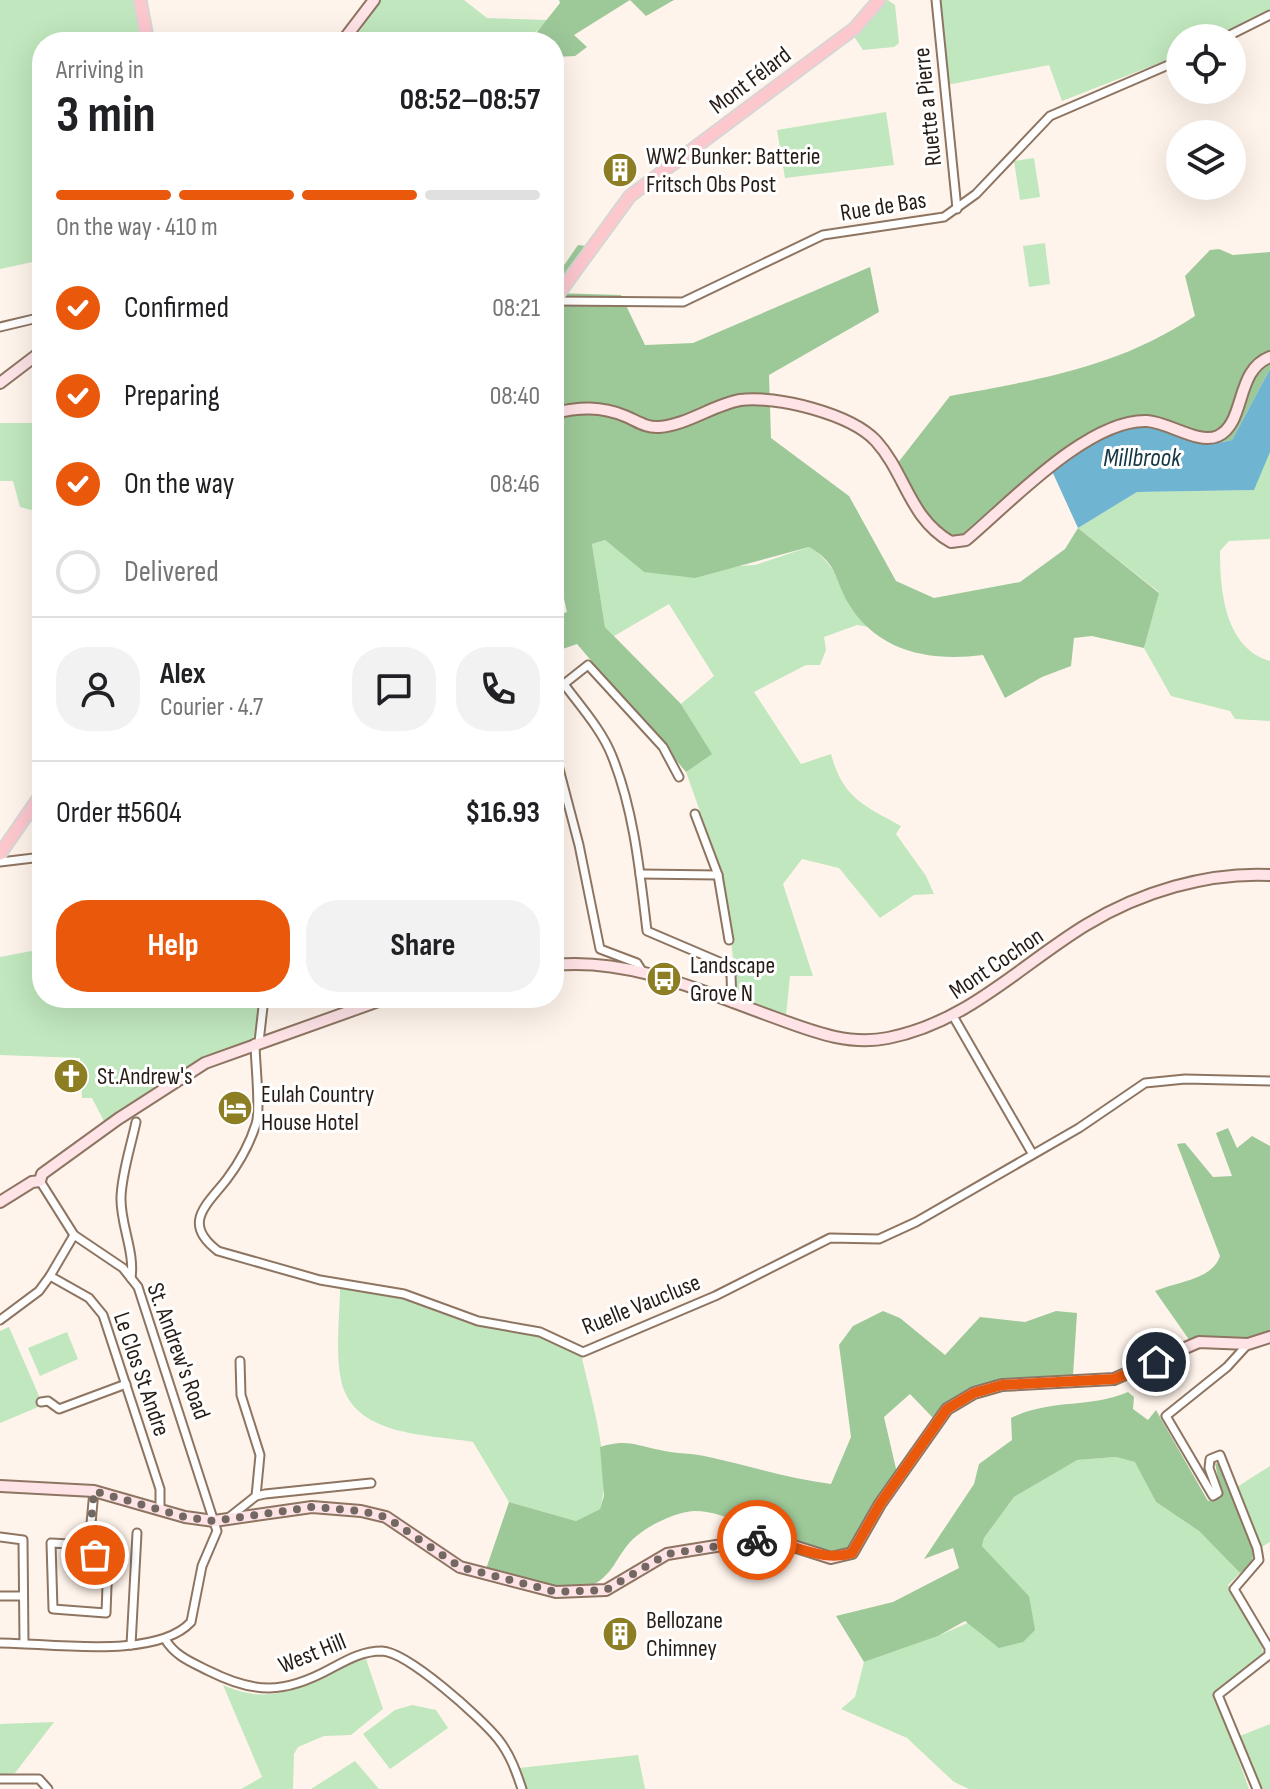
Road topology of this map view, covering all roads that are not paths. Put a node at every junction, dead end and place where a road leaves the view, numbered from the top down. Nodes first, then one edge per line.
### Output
1 (140, 0) edge
2 (374, 0) edge
3 (879, 0) edge
4 (936, 0) edge
5 (1270, 15) edge
6 (1246, 27) edge
7 (146, 32) edge
8 (350, 32) edge
9 (1166, 66) edge
10 (957, 209) junction
11 (564, 287) edge
12 (564, 301) edge
13 (32, 319) edge
14 (0, 327) edge
15 (1270, 357) edge
16 (32, 359) edge
17 (0, 383) edge
18 (564, 411) edge
19 (679, 777) dead end
20 (564, 796) edge
21 (32, 808) edge
22 (695, 814) dead end
23 (0, 854) edge
24 (32, 858) edge
25 (0, 862) edge
26 (640, 874) junction
27 (718, 875) junction
28 (1270, 875) edge
29 (729, 940) dead end
30 (564, 964) edge
31 (642, 971) junction
32 (732, 1003) junction
33 (262, 1008) edge
34 (358, 1008) edge
35 (953, 1016) junction
36 (257, 1043) junction
37 (1270, 1081) edge
38 (136, 1122) dead end
39 (1032, 1153) junction
40 (40, 1181) junction
41 (0, 1202) edge
42 (74, 1235) junction
43 (50, 1276) junction
44 (131, 1278) junction
45 (0, 1320) edge
46 (1270, 1337) edge
47 (1248, 1344) junction
48 (240, 1361) dead end
49 (126, 1384) junction
50 (41, 1402) dead end
51 (371, 1483) dead end
52 (0, 1486) edge
53 (94, 1491) junction
54 (256, 1496) junction
55 (160, 1509) junction
56 (227, 1519) junction
57 (214, 1521) junction
58 (137, 1533) dead end
59 (0, 1537) edge
60 (89, 1545) junction
61 (0, 1596) edge
62 (22, 1596) junction
63 (165, 1639) junction
64 (0, 1643) edge
65 (24, 1643) junction
66 (131, 1645) junction
67 (0, 1779) edge
68 (48, 1789) edge
69 (522, 1789) edge
70 (1257, 1789) edge

1 - 7 main road
2 - 8 street
3 - 11 main road, Mont Félard
4 - 10 street, Ruette a Pierre
5 - 6 street
9 - 10 street, Rue de Bas
10 - 12 street, Rue de Bas
13 - 14 street
15 - 18 street
16 - 17 street
19 - 26 street
20 - 31 street
21 - 23 main road
22 - 27 street
24 - 25 street
26 - 27 street
26 - 32 street
27 - 29 street
28 - 35 street, Mont Cochon
30 - 31 street, Mont Cochon
31 - 32 street, Mont Cochon
32 - 35 street, Mont Cochon
33 - 36 street
34 - 36 street
35 - 39 street
36 - 39 street, Ruelle Vaucluse
36 - 40 street
37 - 39 street, Ruelle Vaucluse
38 - 44 street
40 - 41 street
40 - 42 street, St. Andrew's Road
42 - 43 street
42 - 44 street, St. Andrew's Road
43 - 45 street
43 - 49 street, Le Clos St Andre
44 - 57 street, St. Andrew's Road
46 - 47 street
47 - 56 street
47 - 70 street
48 - 54 street
49 - 50 street
49 - 55 street, Le Clos St Andre
51 - 54 street
52 - 53 street
53 - 55 street
53 - 60 street
54 - 56 street
55 - 57 street
56 - 57 street
57 - 63 street
58 - 66 street
59 - 62 street
60 - 60 street
61 - 62 street
62 - 65 street
63 - 66 street
63 - 69 street, West Hill
64 - 65 street
65 - 66 street
67 - 68 street

